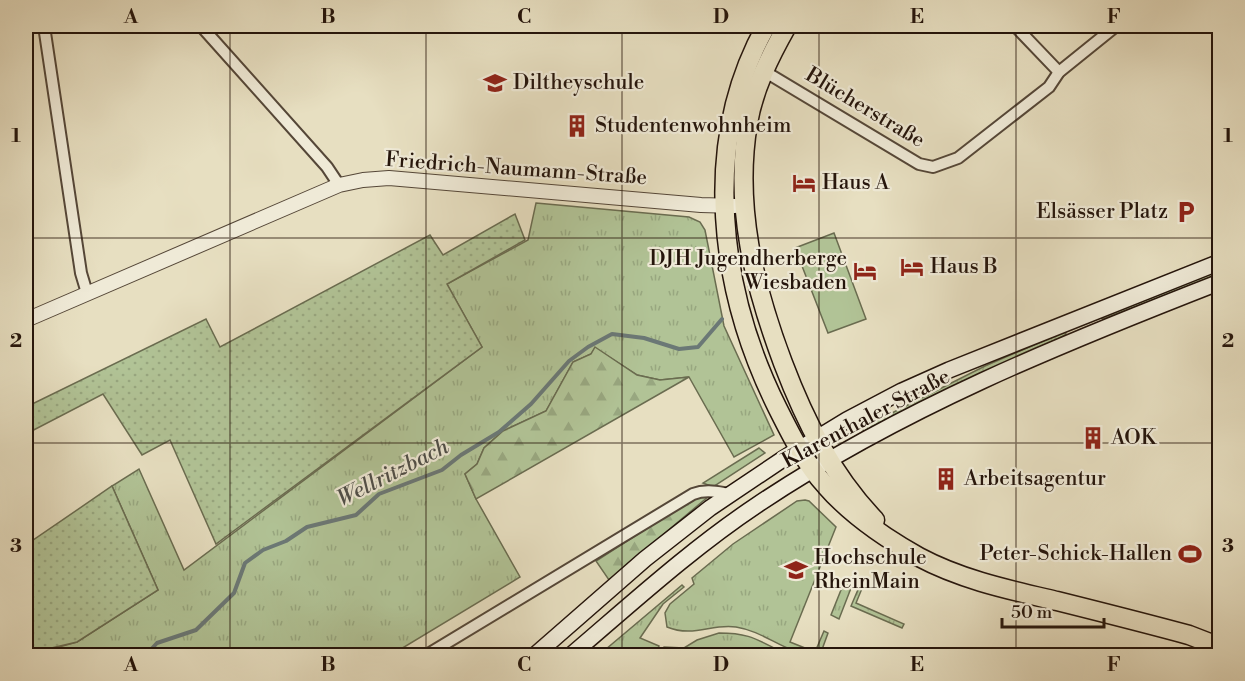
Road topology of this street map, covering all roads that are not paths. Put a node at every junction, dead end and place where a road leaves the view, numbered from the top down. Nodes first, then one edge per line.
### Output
1 (44, 26) edge
2 (201, 26) edge
3 (766, 26) edge
4 (787, 26) edge
5 (1015, 26) edge
6 (1116, 26) edge
7 (764, 71) junction
8 (1059, 72) junction
9 (339, 185) junction
10 (725, 205) junction
11 (744, 206) junction
12 (1220, 262) edge
13 (1220, 282) edge
14 (87, 293) junction
15 (26, 320) edge
16 (816, 438) junction
17 (798, 449) junction
18 (829, 460) junction
19 (812, 470) junction
20 (730, 494) junction
21 (902, 546) junction
22 (1189, 635) junction
23 (1220, 638) edge
24 (1220, 647) edge
25 (425, 656) edge
26 (534, 656) edge
27 (570, 656) edge

1 - 14 street
2 - 9 street
3 - 10 main road
4 - 7 main road
5 - 8 street
6 - 8 street, Blücherstraße
7 - 8 street, Blücherstraße
7 - 11 main road
9 - 10 street, Friedrich-Naumann-Straße
9 - 14 street, Friedrich-Naumann-Straße
10 - 11 street, Friedrich-Naumann-Straße
10 - 17 main road
11 - 16 main road
12 - 16 main road, Klarenthaler Straße
13 - 18 main road, Klarenthaler Straße
14 - 15 street, Friedrich-Naumann-Straße
16 - 17 main road, Klarenthaler Straße
16 - 18 main road
17 - 19 main road
17 - 20 main road, Klarenthaler Straße
18 - 19 main road, Klarenthaler Straße
18 - 21 main road
19 - 21 main road
19 - 27 main road, Klarenthaler Straße
20 - 25 street
20 - 26 main road, Klarenthaler Straße
21 - 22 main road
22 - 23 main road
22 - 24 main road

